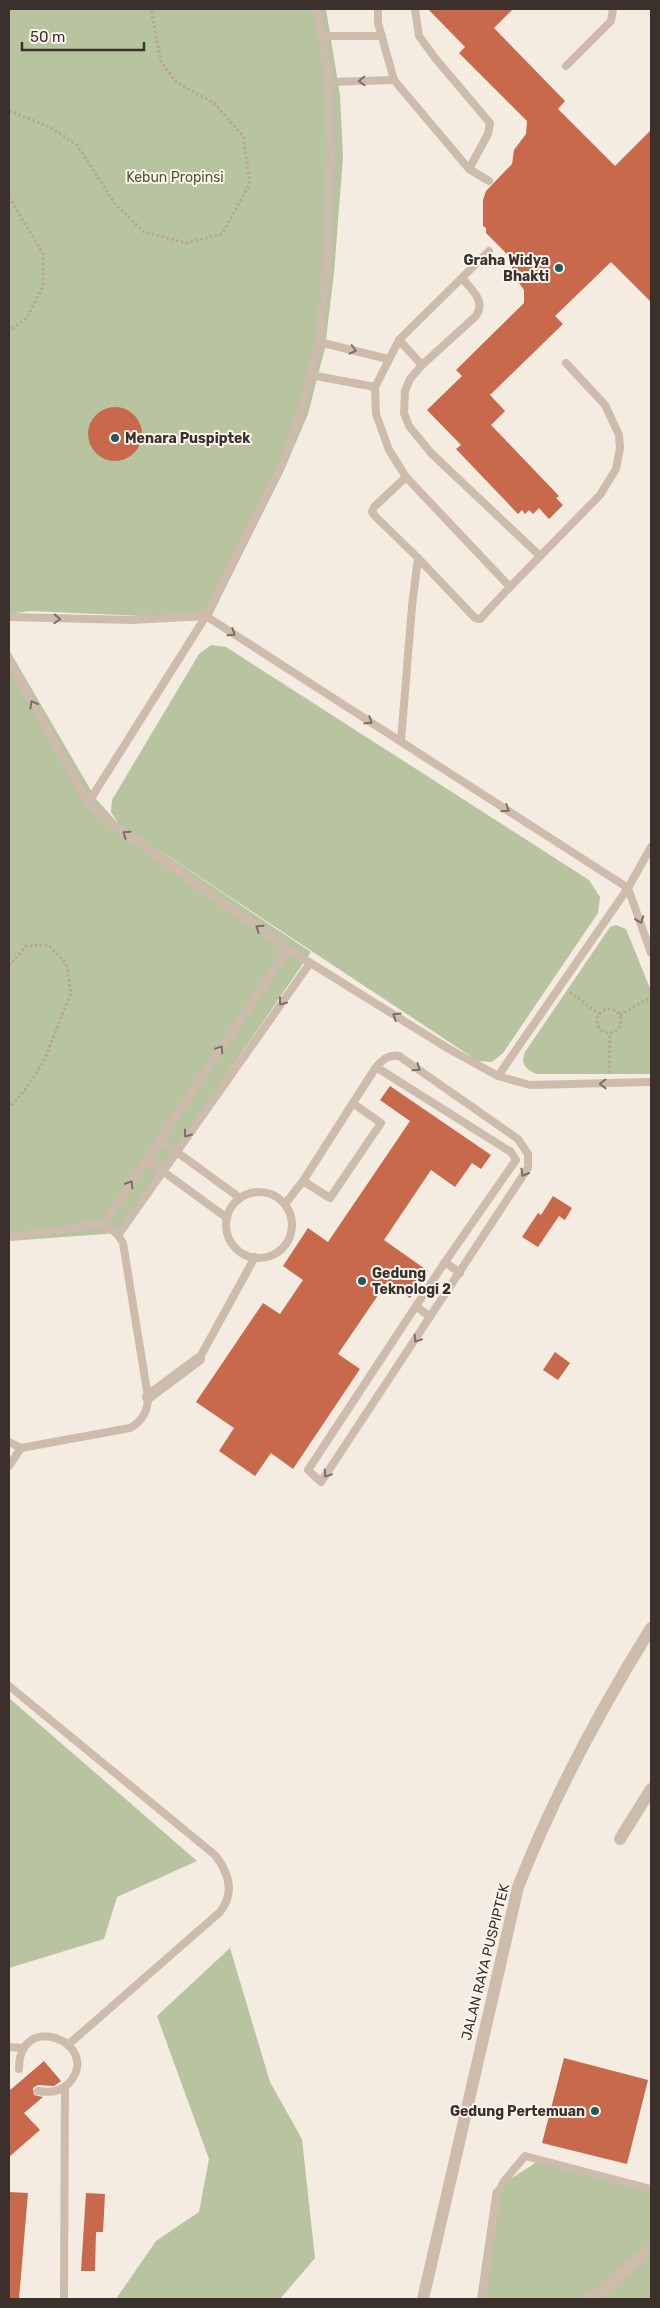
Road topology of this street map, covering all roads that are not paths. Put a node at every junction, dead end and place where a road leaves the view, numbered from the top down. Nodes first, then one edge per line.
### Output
1 (316, 9) edge
2 (378, 9) edge
3 (415, 9) edge
4 (613, 9) edge
5 (323, 36) junction
6 (382, 36) junction
7 (566, 66) dead end
8 (394, 80) junction
9 (329, 82) junction
10 (469, 169) junction
11 (489, 181) dead end
12 (489, 251) dead end
13 (462, 278) junction
14 (399, 340) junction
15 (319, 342) junction
16 (388, 359) junction
17 (566, 363) dead end
18 (422, 365) junction
19 (311, 374) junction
20 (375, 387) junction
21 (406, 477) junction
22 (540, 556) junction
23 (418, 558) junction
24 (510, 587) junction
25 (206, 616) junction
26 (9, 617) edge
27 (9, 661) edge
28 (401, 741) junction
29 (88, 803) junction
30 (651, 847) edge
31 (628, 888) junction
32 (288, 949) junction
33 (651, 953) edge
34 (310, 963) junction
35 (376, 1067) junction
36 (498, 1076) junction
37 (651, 1082) edge
38 (354, 1104) junction
39 (159, 1139) junction
40 (518, 1139) junction
41 (176, 1151) junction
42 (511, 1152) junction
43 (146, 1159) junction
44 (162, 1170) junction
45 (303, 1181) junction
46 (240, 1198) junction
47 (285, 1204) junction
48 (227, 1218) junction
49 (104, 1225) junction
50 (119, 1234) junction
51 (9, 1237) edge
52 (255, 1257) junction
53 (445, 1262) junction
54 (460, 1273) junction
55 (416, 1306) junction
56 (430, 1317) junction
57 (392, 1345) junction
58 (407, 1354) junction
59 (199, 1359) joint
60 (362, 1389) junction
61 (148, 1397) junction
62 (377, 1399) junction
63 (330, 1437) junction
64 (9, 1442) edge
65 (344, 1447) junction
66 (20, 1448) junction
67 (9, 1466) edge
68 (651, 1628) edge
69 (9, 1686) edge
70 (651, 1789) edge
71 (620, 1839) dead end
72 (69, 2044) junction
73 (9, 2047) edge
74 (24, 2048) junction
75 (20, 2069) dead end
76 (65, 2087) junction
77 (38, 2091) dead end
78 (651, 2189) edge
79 (651, 2247) edge
80 (64, 2299) edge
81 (423, 2299) edge
82 (482, 2299) edge
83 (589, 2299) edge

1 - 5 lane
2 - 6 lane
3 - 10 lane
4 - 7 lane
5 - 6 lane
5 - 9 lane
6 - 8 lane
8 -> 9 lane
8 - 10 lane
9 - 15 lane
10 - 11 lane
12 - 13 lane
13 - 14 lane
13 - 18 lane
14 - 16 lane
14 - 18 lane
15 -> 16 lane
15 - 19 lane
16 - 20 lane
17 - 22 lane
18 - 22 lane
19 - 20 lane
19 - 25 lane
20 - 21 lane
21 - 23 lane
21 - 24 lane
22 - 24 lane
23 - 24 lane
23 - 28 lane
26 -> 25 lane
25 -> 28 lane
25 - 29 lane
29 -> 27 lane
28 -> 31 lane
32 -> 29 lane
30 - 31 lane
31 -> 33 lane
31 - 36 lane
32 - 34 lane
39 -> 32 lane
36 -> 34 lane
34 -> 41 lane
35 - 38 lane
35 -> 40 lane
35 - 42 lane
37 -> 36 lane
38 - 45 lane
38 - 45 lane
39 - 41 lane
39 - 43 lane
40 - 42 lane
40 -> 54 lane
41 - 44 lane
41 - 46 lane
42 - 53 lane
43 - 44 lane
49 -> 43 lane
44 - 48 lane
44 - 50 lane
45 - 47 lane
46 - 47 lane
46 - 48 lane
47 - 52 lane
48 - 52 lane
49 - 50 lane
49 - 51 lane
50 - 61 lane
52 - 59 lane
53 - 54 lane
53 - 55 lane
54 - 56 lane
55 - 56 lane
55 - 57 lane
56 -> 58 lane
57 - 58 lane
57 - 60 lane
58 - 62 lane
59 - 61 street
60 - 62 lane
60 - 63 lane
61 - 66 lane
62 - 65 lane
63 - 65 lane
65 -> 63 lane
64 - 66 lane
66 - 67 lane
68 - 81 street, JALAN RAYA PUSPIPTEK
69 - 72 lane
70 - 71 street
72 - 74 lane
72 - 76 lane
73 - 74 lane
74 - 75 lane
76 - 77 lane
76 - 80 lane
78 - 82 lane
79 - 83 street

